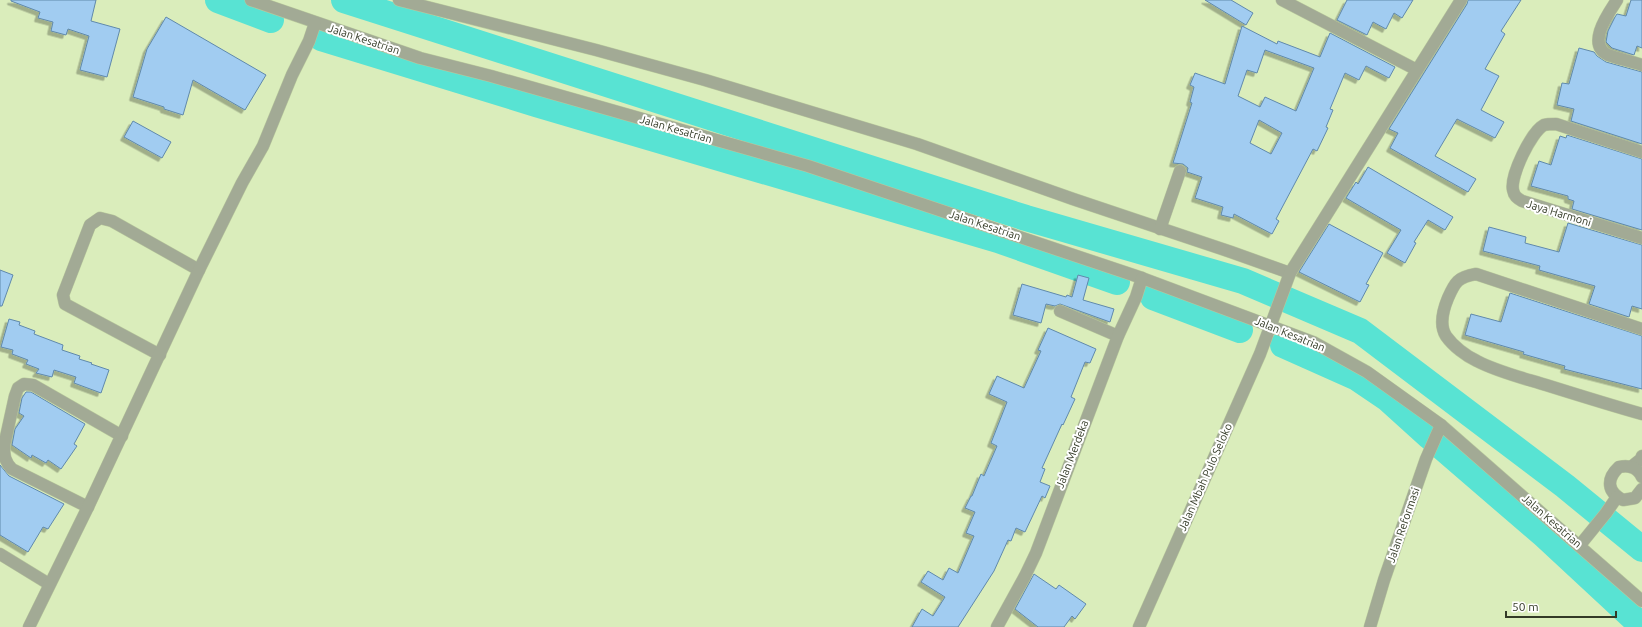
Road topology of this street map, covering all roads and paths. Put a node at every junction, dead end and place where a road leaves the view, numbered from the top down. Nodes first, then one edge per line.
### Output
1 (250, 0) edge
2 (399, 0) edge
3 (1282, 0) edge
4 (1460, 0) edge
5 (1617, 0) edge
6 (312, 32) junction
7 (1642, 65) edge
8 (1417, 70) junction
9 (1642, 152) edge
10 (1180, 171) dead end
11 (1161, 226) junction
12 (1642, 238) edge
13 (199, 270) junction
14 (1288, 279) junction
15 (1139, 287) junction
16 (1060, 311) dead end
17 (1270, 325) junction
18 (1642, 329) edge
19 (1118, 336) junction
20 (160, 355) junction
21 (1642, 414) edge
22 (1439, 430) junction
23 (122, 436) junction
24 (1642, 456) edge
25 (1631, 467) junction
26 (1642, 477) edge
27 (1642, 490) edge
28 (1617, 497) junction
29 (88, 507) junction
30 (1583, 541) junction
31 (0, 554) edge
32 (49, 584) junction
33 (1642, 601) edge
34 (28, 627) edge
35 (997, 627) edge
36 (1139, 627) edge
37 (1370, 627) edge

1 - 6 street, Jalan Kesatrian
2 - 11 street
3 - 8 street
4 - 8 street, Jalan Mbah Pulo Seloko
5 - 7 street
6 - 13 street
6 - 15 street, Jalan Kesatrian
8 - 14 street, Jalan Mbah Pulo Seloko
9 - 12 street, Jaya Harmoni
10 - 11 street
11 - 14 street
13 - 20 street
13 - 20 street
14 - 17 street, Jalan Mbah Pulo Seloko
15 - 17 street, Jalan Kesatrian
15 - 19 street, Jalan Merdeka
16 - 19 street
17 - 22 street, Jalan Kesatrian
17 - 36 street, Jalan Mbah Pulo Seloko
18 - 21 street
19 - 35 street, Jalan Merdeka
20 - 23 street
22 - 30 street, Jalan Kesatrian
22 - 37 street, Jalan Reformasi
23 - 29 street
23 - 29 street
24 - 25 street
25 - 26 street
25 - 28 street
27 - 28 street
28 - 30 street
29 - 32 street
30 - 33 street, Jalan Kesatrian
31 - 32 street
32 - 34 street

